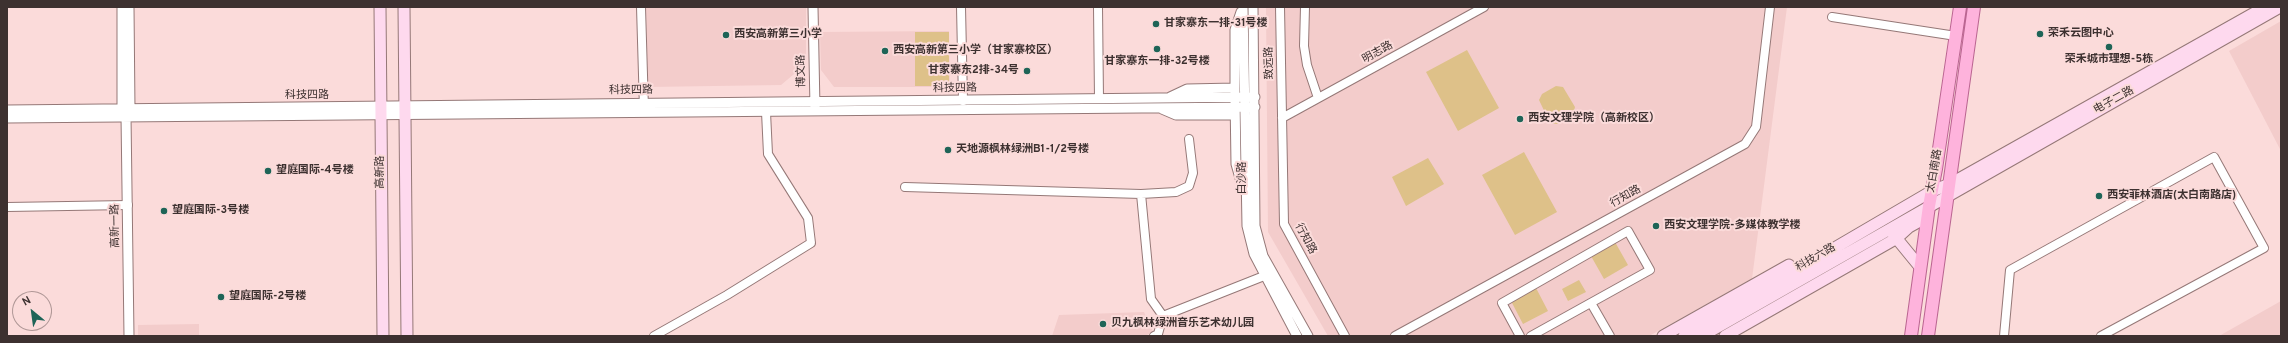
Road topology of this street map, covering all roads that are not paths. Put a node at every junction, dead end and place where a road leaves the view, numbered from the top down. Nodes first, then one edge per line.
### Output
1 (122, 7) edge
2 (129, 7) edge
3 (380, 7) edge
4 (404, 7) edge
5 (641, 7) edge
6 (813, 7) edge
7 (961, 7) edge
8 (1098, 7) edge
9 (1243, 7) edge
10 (1254, 7) edge
11 (1280, 7) edge
12 (1305, 7) edge
13 (1484, 7) edge
14 (1770, 7) edge
15 (1960, 7) edge
16 (1974, 7) edge
17 (2265, 7) edge
18 (2280, 7) edge
19 (1832, 17) dead end
20 (1956, 36) junction
21 (1235, 88) junction
22 (1255, 97) junction
23 (1168, 98) junction
24 (1318, 98) junction
25 (1099, 99) junction
26 (963, 101) junction
27 (1239, 105) junction
28 (644, 107) junction
29 (814, 107) junction
30 (1255, 107) junction
31 (7, 110) edge
32 (381, 111) junction
33 (404, 111) junction
34 (126, 112) junction
35 (766, 112) junction
36 (7, 118) edge
37 (1282, 118) junction
38 (1189, 139) dead end
39 (905, 187) dead end
40 (1933, 187) junction
41 (1948, 190) junction
42 (1142, 194) junction
43 (1246, 198) junction
44 (128, 205) junction
45 (7, 207) edge
46 (1928, 212) junction
47 (1888, 229) junction
48 (1898, 238) junction
49 (1920, 267) junction
50 (1264, 276) junction
51 (1591, 303) junction
52 (1163, 316) junction
53 (1157, 335) edge
54 (129, 336) edge
55 (383, 336) edge
56 (407, 336) edge
57 (654, 336) edge
58 (1297, 336) edge
59 (1308, 336) edge
60 (1345, 336) edge
61 (1395, 336) edge
62 (1520, 336) edge
63 (1531, 336) edge
64 (1610, 336) edge
65 (1663, 336) edge
66 (1684, 336) edge
67 (1702, 336) edge
68 (1725, 336) edge
69 (1911, 336) edge
70 (1928, 336) edge
71 (2004, 336) edge
72 (2101, 336) edge

1 - 34 street, 高新一路
2 - 34 street, 高新一路
3 - 32 main road, 高新路
4 - 33 main road
5 - 28 street
6 - 29 street, 博文路
7 - 26 street
8 - 25 street
9 - 21 street
9 - 27 street, 白沙路
10 - 22 street, 白沙路
11 - 37 street, 致远路
12 - 24 street
13 - 24 street, 明志路
14 - 61 street, 行知路
15 - 20 main road, 太白南路
16 - 41 main road, 太白南路
17 - 41 main road, 电子二路
18 - 41 main road, 电子二路
19 - 20 street
20 - 40 main road, 太白南路
21 - 23 street
21 - 27 street
22 - 27 street, 科技四路
22 - 30 street, 白沙路
23 - 25 street, 科技四路
23 - 27 street, 科技四路
24 - 37 street, 明志路
25 - 26 street, 科技四路
26 - 29 street, 科技四路
27 - 29 street, 科技四路
27 - 30 street, 科技四路
27 - 43 street, 白沙路
27 - 43 street
28 - 29 street, 科技四路
28 - 33 street, 科技四路
28 - 35 street, 科技四路
29 - 35 street, 科技四路
30 - 59 street, 白沙路
31 - 34 street, 科技四路
32 - 33 street, 科技四路
32 - 34 street, 科技四路
32 - 55 main road, 高新路
33 - 56 main road
34 - 36 street, 科技四路
34 - 44 street, 高新一路
35 - 57 street
37 - 60 street, 行知路
38 - 42 street
39 - 42 street
40 - 41 main road, 科技六路
40 - 46 main road, 太白南路
40 - 65 main road
40 - 66 main road, 科技六路
41 - 46 main road, 科技六路
41 - 70 main road, 太白南路
42 - 52 street
43 - 50 street, 白沙路
44 - 45 street
44 - 54 street, 高新一路
46 - 47 main road, 科技六路
46 - 48 main road
46 - 49 main road, 太白南路
47 - 48 main road
47 - 67 main road, 科技六路
48 - 49 main road
48 - 68 main road
49 - 69 main road, 太白南路
50 - 52 street
50 - 58 street, 白沙路
51 - 62 street
51 - 63 street
51 - 64 street
52 - 53 street
71 - 72 street

